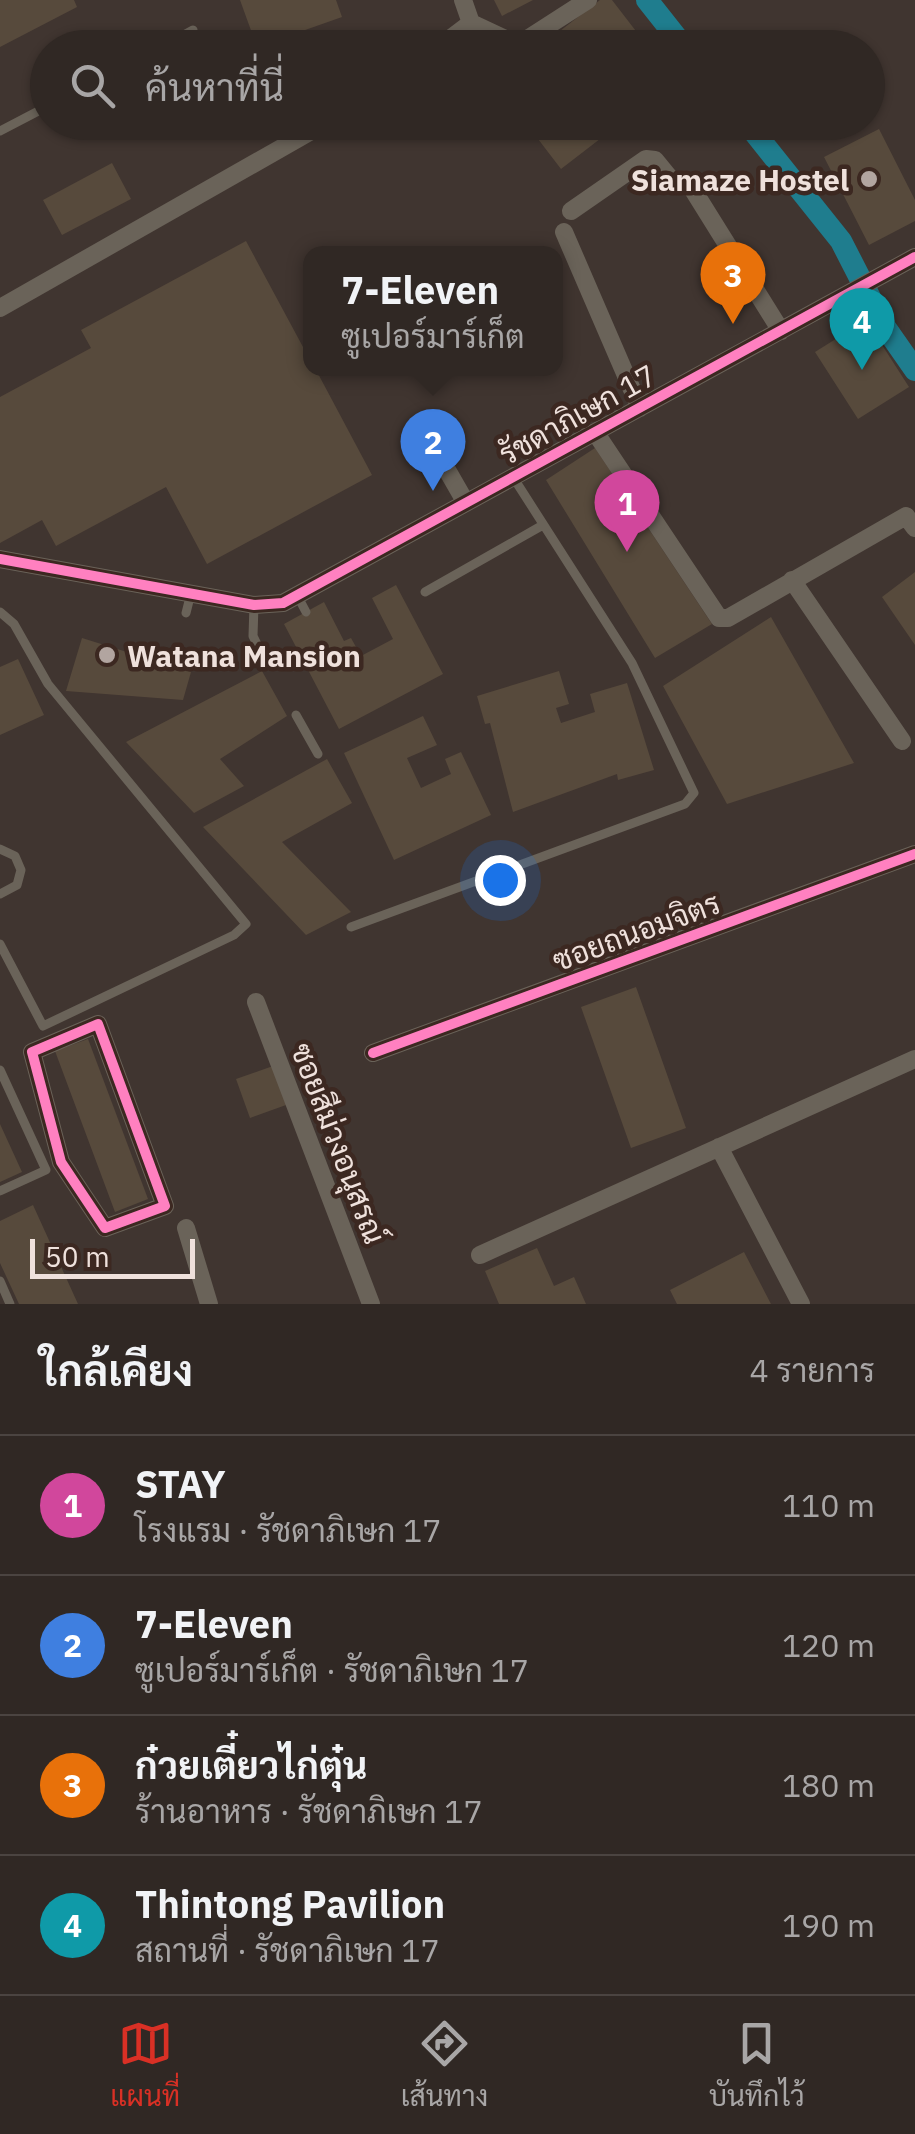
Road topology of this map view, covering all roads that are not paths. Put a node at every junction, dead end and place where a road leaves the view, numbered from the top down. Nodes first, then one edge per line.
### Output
1 (463, 0) edge
2 (588, 0) edge
3 (471, 23) junction
4 (462, 30) edge
5 (488, 30) edge
6 (544, 30) edge
7 (30, 115) edge
8 (0, 131) edge
9 (295, 140) edge
10 (571, 211) dead end
11 (564, 232) dead end
12 (915, 257) edge
13 (0, 308) edge
14 (781, 331) junction
15 (640, 408) junction
16 (595, 432) junction
17 (432, 442) dead end
18 (512, 477) junction
19 (466, 503) junction
20 (544, 525) junction
21 (915, 528) edge
22 (0, 560) edge
23 (792, 580) junction
24 (425, 592) dead end
25 (191, 593) junction
26 (254, 605) junction
27 (0, 612) edge
28 (186, 613) dead end
29 (266, 663) dead end
30 (296, 716) dead end
31 (902, 741) dead end
32 (318, 754) dead end
33 (0, 849) edge
34 (915, 854) edge
35 (0, 894) edge
36 (351, 926) dead end
37 (0, 944) edge
38 (256, 1002) dead end
39 (374, 1053) dead end
40 (915, 1059) edge
41 (0, 1070) edge
42 (719, 1147) junction
43 (54, 1166) junction
44 (0, 1191) edge
45 (186, 1228) dead end
46 (480, 1256) dead end
47 (0, 1281) edge
48 (10, 1304) edge
49 (209, 1304) edge
50 (371, 1304) edge
51 (801, 1304) edge

1 - 3 street
2 - 6 street
3 - 4 street
3 - 5 street
7 - 8 lane
9 - 13 street
10 - 14 street
11 - 15 street
12 - 14 street, รัชดาภิเษก 17
14 - 15 street, รัชดาภิเษก 17
15 - 16 street, รัชดาภิเษก 17
16 - 18 street, รัชดาภิเษก 17
16 - 23 street
17 - 19 street
18 - 19 street, รัชดาภิเษก 17
18 - 20 lane
19 - 26 street, รัชดาภิเษก 17
20 - 24 lane
20 - 36 lane
21 - 23 street
22 - 25 street, รัชดาภิเษก 17
23 - 31 street
25 - 26 street, รัชดาภิเษก 17
25 - 28 lane
26 - 29 lane
27 - 37 lane
30 - 32 lane
33 - 35 lane
34 - 39 street, ซอยถนอมจิตร
38 - 50 street, ซอยสีม่วงอนุสรณ์
40 - 42 street
41 - 43 lane
42 - 46 street
42 - 51 street
43 - 43 street
43 - 44 lane
45 - 49 street
47 - 48 lane

